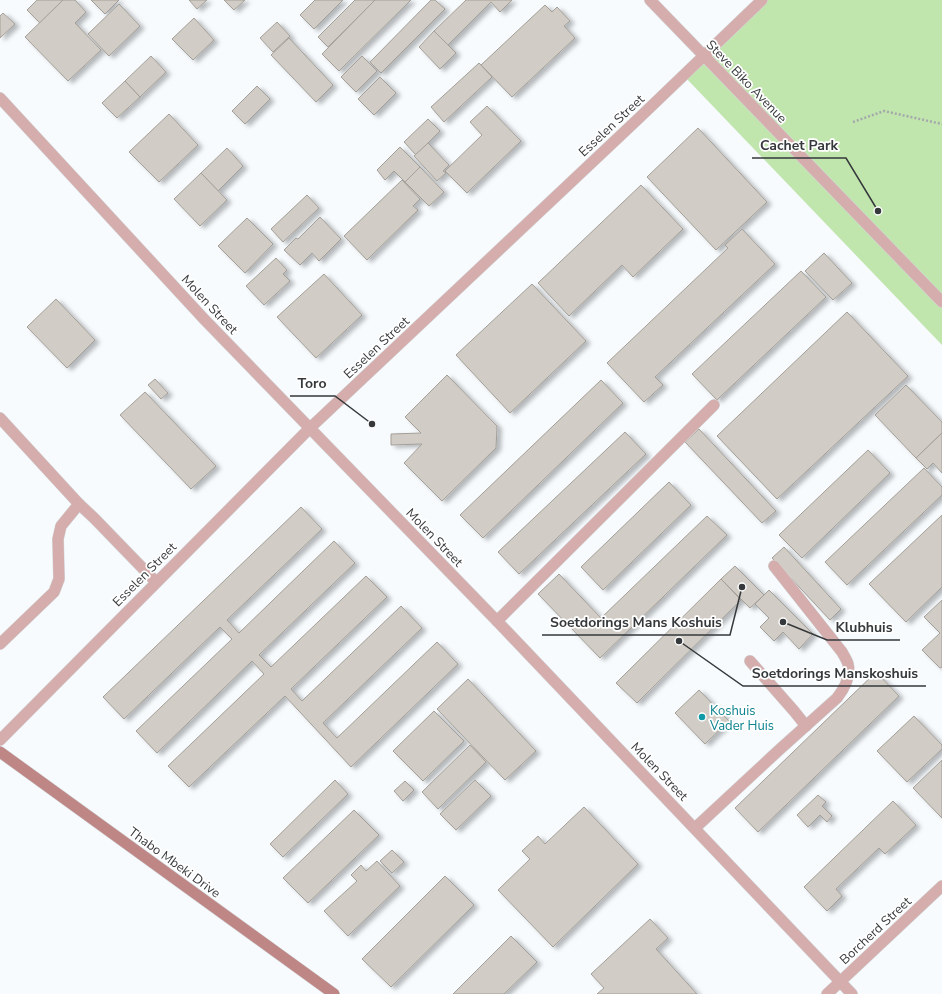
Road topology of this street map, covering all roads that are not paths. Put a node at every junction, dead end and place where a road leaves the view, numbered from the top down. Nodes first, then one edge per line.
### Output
1 (650, 0) edge
2 (762, 0) edge
3 (703, 56) junction
4 (0, 98) edge
5 (942, 302) edge
6 (714, 405) dead end
7 (0, 418) edge
8 (310, 428) junction
9 (79, 504) junction
10 (774, 566) dead end
11 (156, 582) junction
12 (496, 621) junction
13 (0, 644) edge
14 (750, 661) dead end
15 (806, 726) junction
16 (0, 740) edge
17 (0, 752) edge
18 (695, 828) junction
19 (942, 886) edge
20 (840, 982) junction
21 (334, 994) edge
22 (827, 994) edge
23 (852, 994) edge

1 - 3 street, Steve Biko Avenue
2 - 3 street, Esselen Street
3 - 5 street, Steve Biko Avenue
3 - 8 street, Esselen Street
4 - 8 street, Molen Street
6 - 12 street
7 - 9 street
8 - 11 street, Esselen Street
8 - 12 street, Molen Street
9 - 11 street
9 - 13 street
10 - 15 street
11 - 16 street, Esselen Street
12 - 18 street, Molen Street
14 - 15 street
15 - 18 street
17 - 21 main road, Thabo Mbeki Drive
18 - 20 street, Molen Street
19 - 20 street, Borcherd Street
20 - 22 street, Borcherd Street
20 - 23 street, Molen Street

